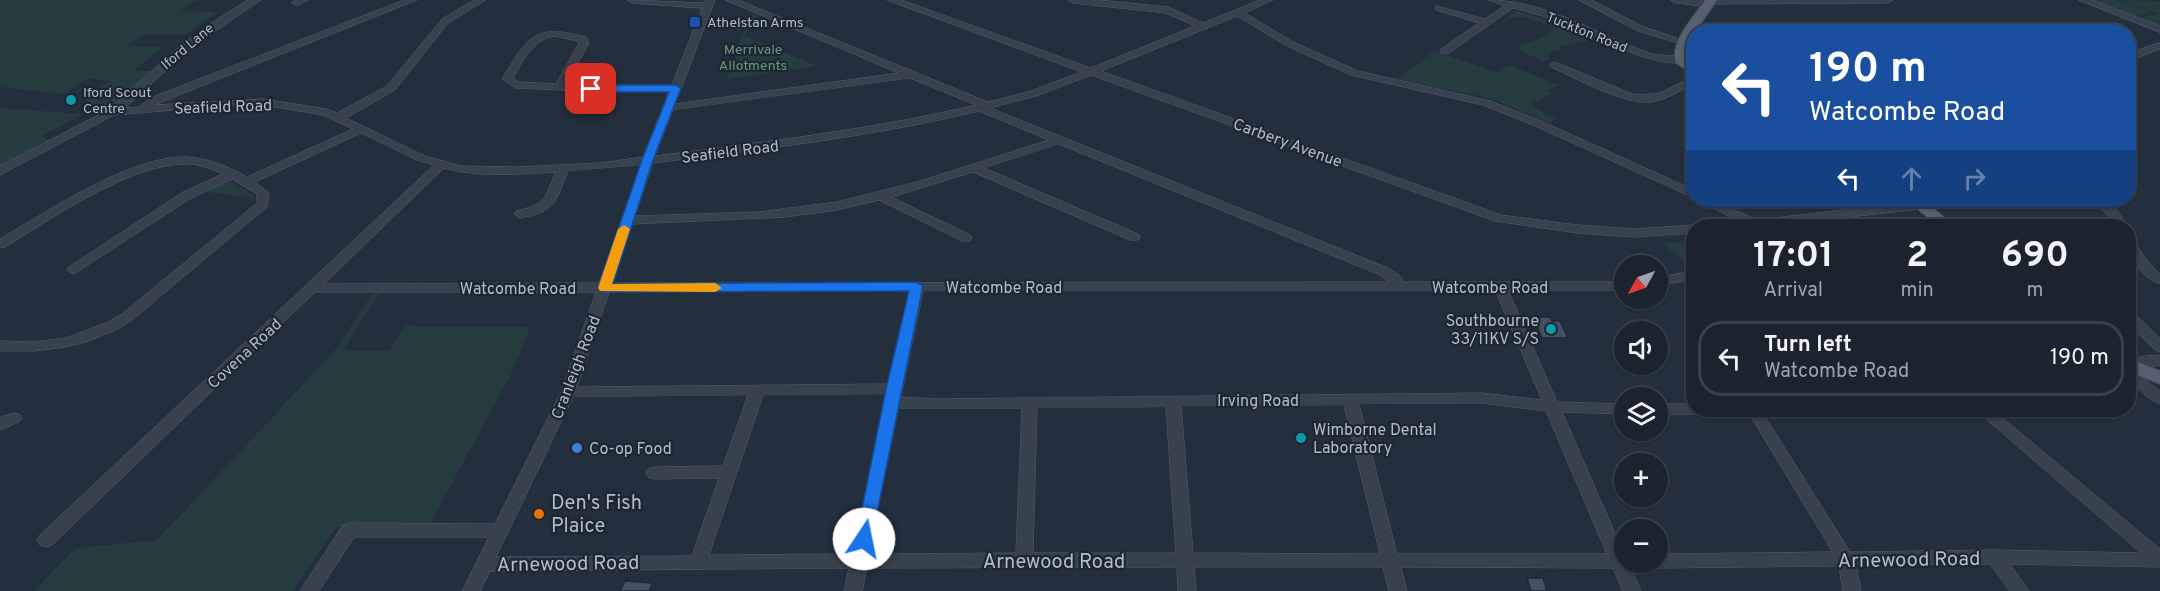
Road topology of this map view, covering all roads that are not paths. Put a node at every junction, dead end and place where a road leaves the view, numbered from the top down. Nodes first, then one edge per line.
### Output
1 (256, 0) edge
2 (412, 0) edge
3 (481, 0) edge
4 (632, 0) edge
5 (730, 0) edge
6 (892, 0) edge
7 (927, 0) edge
8 (1073, 0) edge
9 (1268, 0) edge
10 (1494, 0) edge
11 (1584, 0) edge
12 (1676, 0) edge
13 (1888, 0) edge
14 (2084, 0) edge
15 (1710, 2) edge
16 (709, 3) edge
17 (1511, 5) junction
18 (911, 8) junction
19 (1439, 8) dead end
20 (1237, 12) junction
21 (1486, 22) junction
22 (1696, 24) edge
23 (1202, 26) junction
24 (2160, 29) edge
25 (1686, 39) edge
26 (1684, 42) junction
27 (2160, 46) edge
28 (1445, 51) dead end
29 (2136, 54) edge
30 (1680, 60) junction
31 (1555, 65) dead end
32 (1686, 65) edge
33 (1092, 71) junction
34 (910, 75) junction
35 (1686, 83) edge
36 (558, 87) junction
37 (676, 88) junction
38 (983, 107) junction
39 (667, 108) junction
40 (140, 111) junction
41 (112, 112) junction
42 (339, 117) junction
43 (362, 129) junction
44 (1060, 140) junction
45 (648, 160) junction
46 (441, 165) junction
47 (971, 167) junction
48 (563, 169) junction
49 (0, 171) edge
50 (232, 174) junction
51 (246, 182) junction
52 (1686, 191) edge
53 (880, 196) junction
54 (1719, 207) edge
55 (1887, 207) edge
56 (1923, 207) edge
57 (520, 214) dead end
58 (627, 219) junction
59 (1746, 219) edge
60 (1815, 219) edge
61 (1938, 219) edge
62 (1686, 230) edge
63 (1134, 237) dead end
64 (966, 238) dead end
65 (0, 244) edge
66 (2136, 254) edge
67 (74, 270) dead end
68 (1686, 276) edge
69 (1668, 280) edge
70 (2160, 280) edge
71 (916, 286) junction
72 (1614, 286) edge
73 (1401, 287) junction
74 (1500, 287) junction
75 (312, 288) junction
76 (604, 288) junction
77 (2136, 323) edge
78 (0, 346) edge
79 (2160, 347) edge
80 (2160, 360) edge
81 (2136, 364) edge
82 (2136, 367) edge
83 (2136, 373) edge
84 (2160, 378) edge
85 (757, 390) junction
86 (568, 392) junction
87 (892, 396) junction
88 (1350, 399) junction
89 (2160, 399) edge
90 (1173, 400) junction
91 (1030, 402) junction
92 (1554, 408) junction
93 (1614, 409) edge
94 (1668, 409) edge
95 (1686, 409) edge
96 (1758, 417) edge
97 (1992, 417) edge
98 (14, 418) dead end
99 (0, 426) edge
100 (729, 472) junction
101 (654, 473) dead end
102 (500, 531) junction
103 (46, 540) dead end
104 (1614, 543) edge
105 (1995, 557) junction
106 (1024, 560) junction
107 (2160, 560) edge
108 (860, 561) junction
109 (1184, 561) junction
110 (1614, 561) edge
111 (1668, 561) edge
112 (1846, 561) junction
113 (698, 562) junction
114 (1391, 562) junction
115 (484, 564) junction
116 (1626, 573) edge
117 (309, 591) edge
118 (471, 591) edge
119 (853, 591) edge
120 (1186, 591) edge
121 (1398, 591) edge
122 (1632, 591) edge
123 (1852, 591) edge
124 (2020, 591) edge

1 - 41 street, Iford Lane
2 - 40 street
3 - 42 street
4 - 16 street
5 - 34 street
6 - 18 street, Carbery Avenue
7 - 18 street
8 - 23 street
9 - 20 street, Seafield Road
10 - 17 street, Tuckton Road
11 - 26 street
12 - 15 street
13 - 15 street
14 - 24 street
15 - 22 main road
16 - 37 street, Cranleigh Road
17 - 21 street
17 - 30 street, Tuckton Road
18 - 33 street, Carbery Avenue
19 - 21 street
20 - 23 street, Seafield Road
20 - 52 street
21 - 28 street
23 - 33 street, Seafield Road
25 - 26 main road
26 - 30 main road
27 - 29 street
30 - 32 main road
31 - 35 street
33 - 38 street, Seafield Road
33 - 62 street, Carbery Avenue
34 - 38 street
34 - 39 street
36 - 36 street
36 - 37 street
37 - 39 street, Cranleigh Road
38 - 44 street
38 - 45 street, Seafield Road
39 - 45 street, Cranleigh Road
40 - 41 street, Seafield Road
40 - 42 street, Seafield Road
41 - 49 street, Iford Lane
42 - 43 street, Seafield Road
43 - 46 street, Seafield Road
43 - 51 street
44 - 47 street
44 - 73 street
45 - 48 street, Seafield Road
45 - 58 street, Cranleigh Road
46 - 48 street, Seafield Road
46 - 75 street, Covena Road
47 - 53 street
47 - 63 street
48 - 57 street
50 - 51 street
50 - 65 street
50 - 67 street
51 - 78 street
53 - 58 street
53 - 64 street
54 - 59 street
55 - 60 street
56 - 61 main road
58 - 76 street, Cranleigh Road
66 - 70 street
68 - 69 street
71 - 73 street, Watcombe Road
71 - 76 street, Watcombe Road
71 - 87 street
72 - 74 street, Watcombe Road
73 - 74 street, Watcombe Road
74 - 92 street
75 - 76 street, Watcombe Road
75 - 103 street, Covena Road
76 - 86 street, Cranleigh Road
77 - 79 street
80 - 81 street
82 - 84 main road
83 - 89 street
85 - 86 street, Irving Road
85 - 87 street, Irving Road
85 - 100 street
86 - 102 street, Cranleigh Road
87 - 91 street, Irving Road
87 - 108 street
88 - 90 street, Irving Road
88 - 92 street, Irving Road
88 - 114 street
90 - 91 street, Irving Road
90 - 109 street
91 - 106 street
92 - 93 street, Irving Road
92 - 104 street
94 - 95 street
96 - 112 street
97 - 107 street
98 - 99 street
100 - 101 street
100 - 113 street
102 - 115 street, Cranleigh Road
102 - 117 street
105 - 107 street, Arnewood Road
105 - 112 street, Arnewood Road
105 - 124 street
106 - 108 street, Arnewood Road
106 - 109 street, Arnewood Road
108 - 113 street, Arnewood Road
108 - 119 street
109 - 114 street, Arnewood Road
109 - 120 street
110 - 114 street, Arnewood Road
111 - 112 street, Arnewood Road
112 - 123 street
113 - 115 street, Arnewood Road
114 - 121 street
115 - 118 street, Cranleigh Road
116 - 122 street

